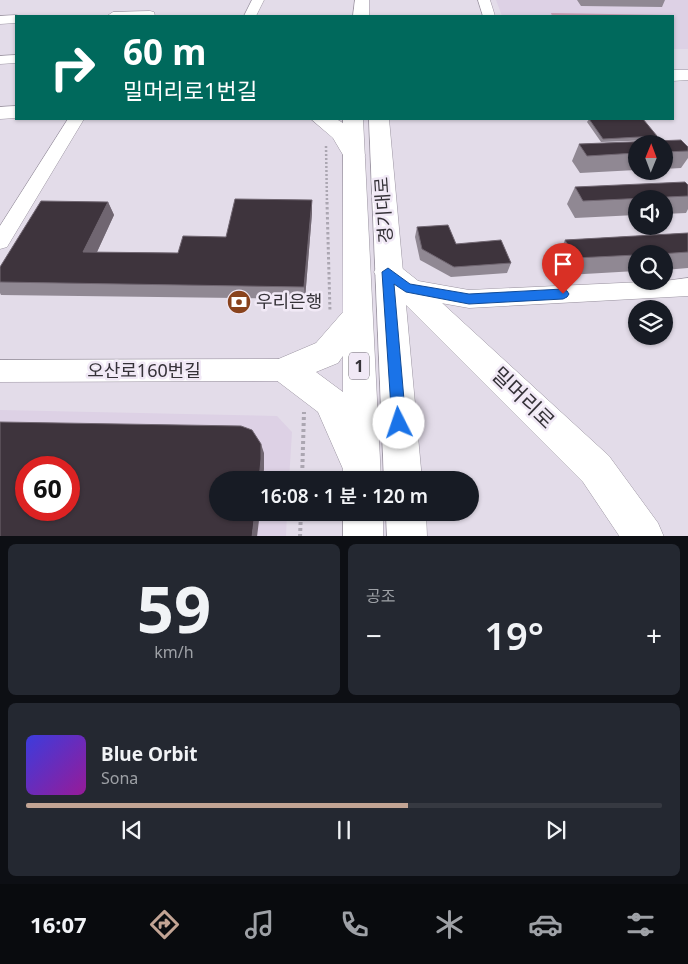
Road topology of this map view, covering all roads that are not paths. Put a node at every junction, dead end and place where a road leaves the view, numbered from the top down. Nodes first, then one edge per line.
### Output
1 (258, 0) edge
2 (362, 0) edge
3 (484, 0) edge
4 (140, 5) dead end
5 (150, 15) edge
6 (250, 15) edge
7 (361, 15) edge
8 (489, 15) edge
9 (15, 19) edge
10 (0, 20) edge
11 (15, 59) edge
12 (0, 60) edge
13 (688, 75) edge
14 (674, 76) edge
15 (688, 90) edge
16 (674, 91) edge
17 (0, 112) edge
18 (15, 112) edge
19 (75, 120) edge
20 (323, 120) edge
21 (353, 120) edge
22 (380, 121) edge
23 (354, 155) junction
24 (0, 242) edge
25 (356, 252) junction
26 (397, 280) junction
27 (688, 287) edge
28 (344, 316) junction
29 (287, 370) junction
30 (0, 371) edge
31 (361, 471) edge
32 (362, 471) edge
33 (403, 471) edge
34 (363, 521) edge
35 (406, 521) edge
36 (363, 536) edge
37 (407, 536) edge
38 (644, 536) edge

1 - 6 street
2 - 7 main road
3 - 8 street
4 - 5 street
9 - 10 street
11 - 12 street
13 - 14 main road
15 - 16 main road
17 - 18 main road
19 - 24 street
20 - 23 main road
21 - 23 main road, 경기대로 / 1
22 - 26 main road, 경기대로 / 1
23 - 25 main road, 경기대로 / 1
25 - 26 main road, 밀머리로
25 - 28 main road, 경기대로 / 1
26 - 27 street
26 - 33 main road, 경기대로 / 1
26 - 38 main road, 밀머리로
28 - 29 main road
28 - 32 main road, 경기대로 / 1
29 - 30 street, 오산로160번길
29 - 31 main road
34 - 36 main road
35 - 37 main road

